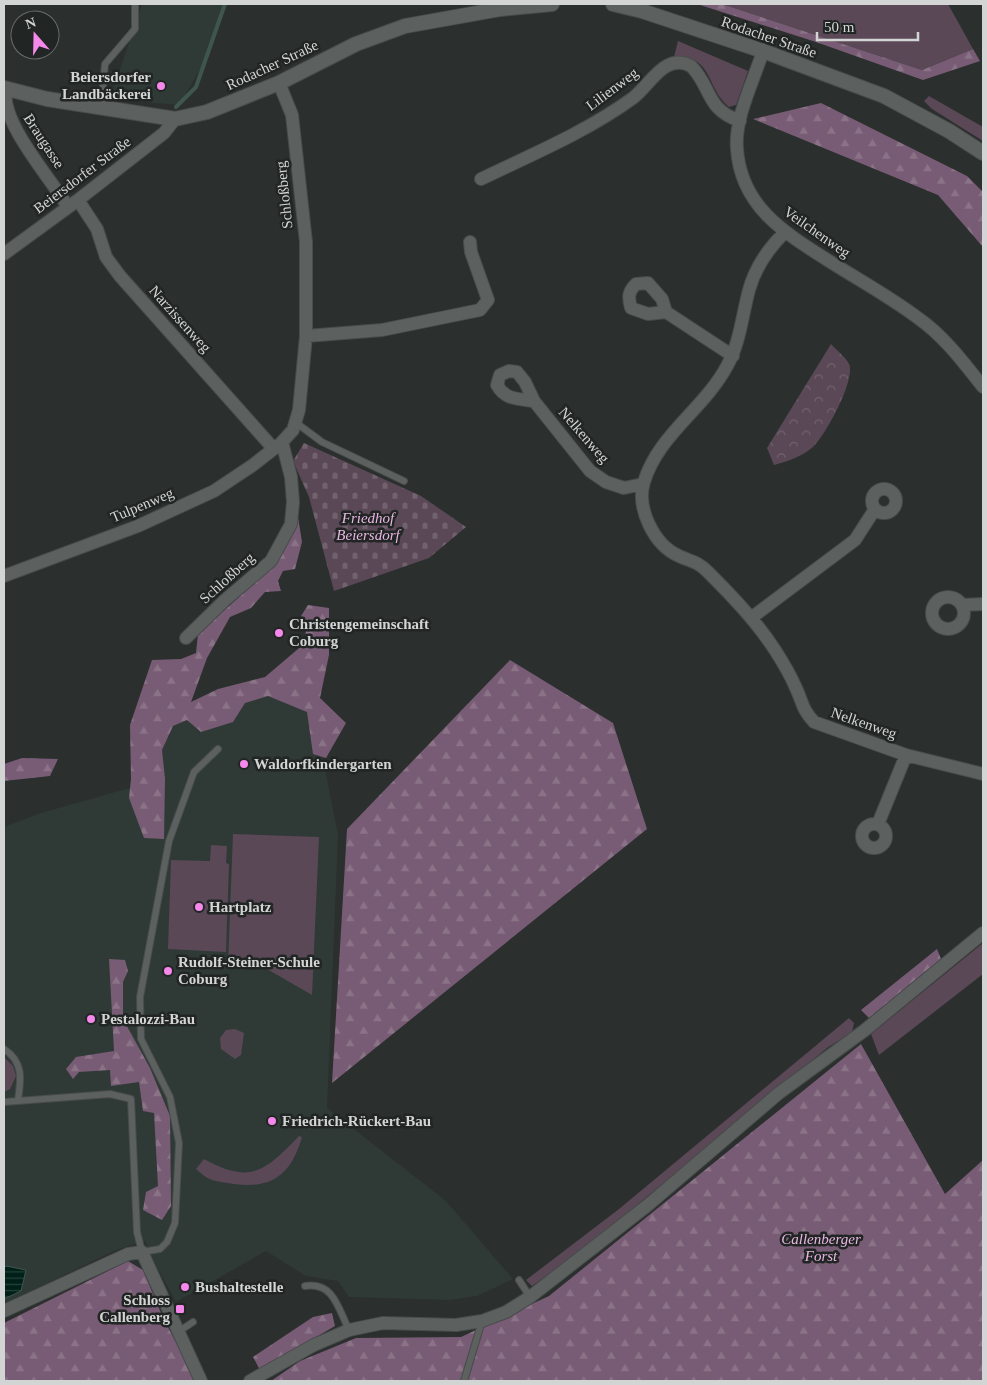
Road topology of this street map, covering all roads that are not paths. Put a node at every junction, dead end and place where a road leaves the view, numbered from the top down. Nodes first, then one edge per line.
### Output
1 (135, 4) edge
2 (552, 4) edge
3 (613, 4) edge
4 (763, 51) junction
5 (279, 82) junction
6 (5, 89) edge
7 (101, 108) junction
8 (175, 119) junction
9 (740, 121) junction
10 (983, 153) edge
11 (481, 180) dead end
12 (73, 204) junction
13 (784, 233) junction
14 (470, 242) dead end
15 (4, 254) edge
16 (666, 312) dead end
17 (306, 336) junction
18 (733, 356) junction
19 (983, 387) edge
20 (534, 401) dead end
21 (295, 422) junction
22 (278, 445) junction
23 (404, 481) dead end
24 (643, 484) junction
25 (875, 509) dead end
26 (5, 573) edge
27 (983, 604) edge
28 (962, 605) dead end
29 (751, 618) junction
30 (186, 638) dead end
31 (218, 749) dead end
32 (906, 755) junction
33 (983, 774) edge
34 (878, 824) dead end
35 (983, 933) edge
36 (4, 1049) edge
37 (18, 1100) junction
38 (4, 1102) edge
39 (142, 1252) junction
40 (519, 1280) dead end
41 (305, 1286) dead end
42 (530, 1297) junction
43 (4, 1311) edge
44 (482, 1321) junction
45 (194, 1322) dead end
46 (349, 1330) junction
47 (177, 1332) junction
48 (203, 1380) edge
49 (250, 1381) edge
50 (464, 1381) edge

1 - 7 lane
2 - 5 street, Rodacher Straße
3 - 4 street, Rodacher Straße
4 - 9 street, Veilchenweg
4 - 10 street, Rodacher Straße
5 - 8 street, Rodacher Straße
5 - 17 street, Schloßberg
6 - 7 street, Rodacher Straße
6 - 12 street, Braugasse
7 - 8 street, Rodacher Straße
8 - 12 street, Beiersdorfer Straße
9 - 11 street, Lilienweg
9 - 13 street, Veilchenweg
12 - 15 street, Beiersdorfer Straße
12 - 22 street, Narzissenweg
13 - 18 street, Nelkenweg
13 - 19 street, Veilchenweg
14 - 17 street
16 - 18 street
17 - 21 street, Schloßberg
18 - 24 street, Nelkenweg
20 - 24 street, Nelkenweg
21 - 22 street, Schloßberg
21 - 23 lane
22 - 26 street, Tulpenweg
22 - 30 street, Schloßberg
24 - 29 street, Nelkenweg
25 - 29 street
27 - 28 street
29 - 32 street, Nelkenweg
31 - 39 lane
32 - 33 street, Nelkenweg
32 - 34 street, Nelkenweg
35 - 42 street
36 - 37 lane
37 - 38 lane
37 - 39 lane
39 - 43 street
39 - 47 street
40 - 42 lane
41 - 46 lane
42 - 44 street
44 - 46 street
44 - 50 lane
45 - 47 lane
46 - 49 street
47 - 48 street

